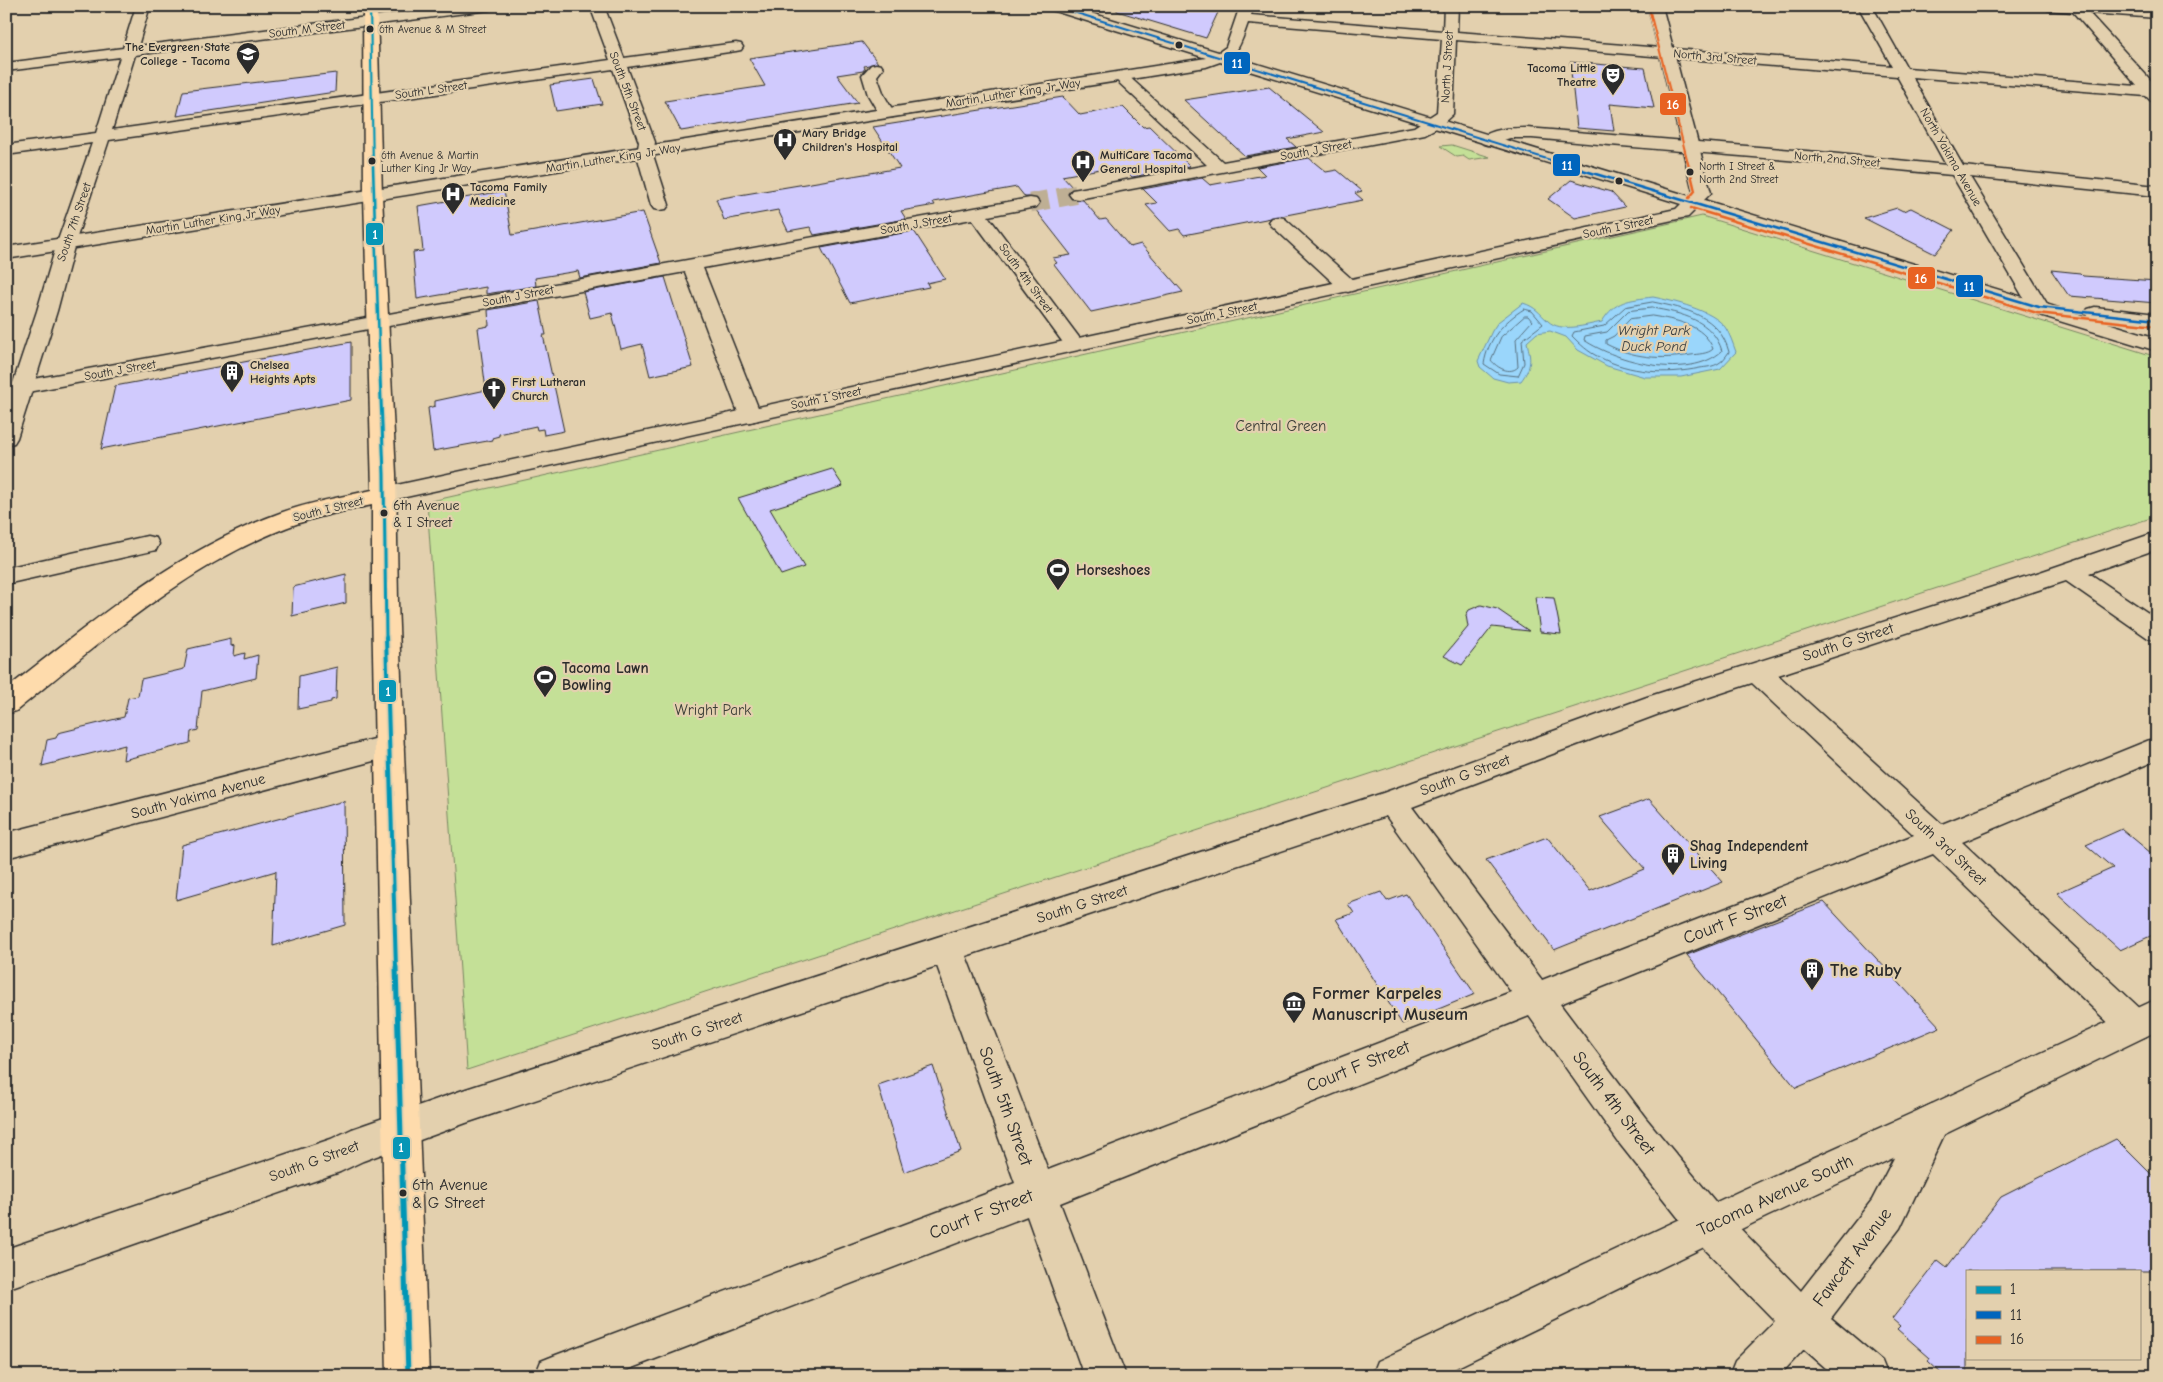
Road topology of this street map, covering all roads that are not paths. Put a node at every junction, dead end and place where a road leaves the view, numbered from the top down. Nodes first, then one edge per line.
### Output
1 (143, 6) edge
2 (489, 6) edge
3 (597, 6) edge
4 (1053, 6) edge
5 (1451, 6) edge
6 (1655, 6) edge
7 (1865, 6) edge
8 (2048, 6) edge
9 (2076, 7) edge
10 (1245, 13) edge
11 (370, 14) edge
12 (2157, 14) edge
13 (1449, 36) junction
14 (736, 47) dead end
15 (129, 52) junction
16 (1666, 53) junction
17 (1219, 56) junction
18 (617, 64) junction
19 (6, 68) edge
20 (876, 68) dead end
21 (1902, 72) junction
22 (1120, 76) junction
23 (2155, 94) edge
24 (372, 99) junction
25 (887, 114) junction
26 (1434, 123) junction
27 (102, 137) junction
28 (1488, 140) junction
29 (1691, 148) junction
30 (6, 150) edge
31 (645, 152) junction
32 (1220, 167) junction
33 (1957, 170) junction
34 (2157, 190) edge
35 (1078, 194) tunnel mouth
36 (373, 196) junction
37 (1693, 202) junction
38 (1030, 203) tunnel mouth
39 (660, 205) dead end
40 (977, 213) junction
41 (1278, 222) dead end
42 (66, 243) junction
43 (6, 253) edge
44 (692, 265) junction
45 (1348, 286) junction
46 (2039, 307) junction
47 (2157, 320) edge
48 (378, 322) junction
49 (1074, 344) junction
50 (2157, 344) edge
51 (14, 389) edge
52 (750, 415) junction
53 (6, 438) edge
54 (383, 495) junction
55 (2157, 540) edge
56 (147, 544) dead end
57 (2069, 571) junction
58 (6, 576) edge
59 (2157, 632) edge
60 (1756, 671) junction
61 (6, 704) edge
62 (390, 746) junction
63 (2157, 748) edge
64 (1392, 802) junction
65 (1937, 838) junction
66 (6, 846) edge
67 (947, 949) junction
68 (1535, 996) junction
69 (2145, 1020) edge
70 (1932, 1122) junction
71 (401, 1130) junction
72 (1038, 1193) junction
73 (1709, 1225) junction
74 (6, 1268) edge
75 (1803, 1321) junction
76 (408, 1376) edge
77 (556, 1376) edge
78 (1105, 1376) edge
79 (1393, 1376) edge
80 (1750, 1376) edge
81 (1867, 1376) edge

1 - 15 street, South 7th Street
2 - 11 street, South M Street
3 - 18 street, South 5th Street
4 - 17 street
5 - 13 street, North J Street
6 - 16 street
7 - 21 street, North Yakima Avenue
8 - 9 street
9 - 12 street
9 - 23 street
10 - 13 street, North 3rd Street
10 - 17 street
11 - 15 street, South M Street
11 - 24 main road
13 - 16 street, North 3rd Street
13 - 26 street, North J Street
14 - 18 street, South L Street
15 - 19 street, South M Street
15 - 27 street, South 7th Street
16 - 21 street, North 3rd Street
16 - 29 street
17 - 22 street, Martin Luther King Jr Way
17 - 26 street
18 - 24 street, South L Street
18 - 31 street, South 5th Street
20 - 25 street
21 - 23 street, North 3rd Street
21 - 33 street, North Yakima Avenue
22 - 25 street, Martin Luther King Jr Way
22 - 32 street
24 - 27 street, South L Street
24 - 36 main road
25 - 31 street, Martin Luther King Jr Way
26 - 28 street
26 - 32 street, South J Street
27 - 30 street, South L Street
27 - 42 street, South 7th Street
28 - 29 street, North 2nd Street
28 - 37 street
29 - 33 street, North 2nd Street
29 - 37 street
31 - 36 street, Martin Luther King Jr Way
31 - 39 street, South 5th Street
32 - 35 street, South J Street
33 - 34 street, North 2nd Street
33 - 46 street, North Yakima Avenue
36 - 42 street, Martin Luther King Jr Way
36 - 48 main road
37 - 45 street, South I Street
37 - 46 street
38 - 40 street, South J Street
40 - 44 street, South J Street
40 - 49 street, South 4th Street
41 - 45 street
42 - 43 street, Martin Luther King Jr Way
42 - 51 street, South 7th Street
44 - 48 street, South J Street
44 - 52 street
45 - 49 street, South I Street
46 - 47 street
46 - 50 street
48 - 51 street, South J Street
48 - 54 main road
49 - 52 street, South I Street
51 - 53 street, South 7th Street
52 - 54 street, South I Street
54 - 61 main road, South I Street
54 - 62 main road
55 - 57 street, South G Street
56 - 58 street
57 - 59 street
57 - 60 street, South G Street
60 - 64 street, South G Street
60 - 65 street, South 3rd Street
62 - 66 street, South Yakima Avenue
62 - 71 main road
63 - 65 street, Court F Street
64 - 67 street, South G Street
64 - 68 street, South 4th Street
65 - 68 street, Court F Street
65 - 69 street, South 3rd Street
67 - 71 street, South G Street
67 - 72 street, South 5th Street
68 - 72 street, Court F Street
68 - 73 street, South 4th Street
69 - 70 street, Tacoma Avenue South
70 - 73 street, Tacoma Avenue South
70 - 75 street, Fawcett Avenue
71 - 74 street, South G Street
71 - 76 main road
72 - 77 street, Court F Street
72 - 78 street, South 5th Street
73 - 75 street, South 4th Street
73 - 79 street, Tacoma Avenue South
75 - 80 street, Fawcett Avenue
75 - 81 street, South 4th Street

